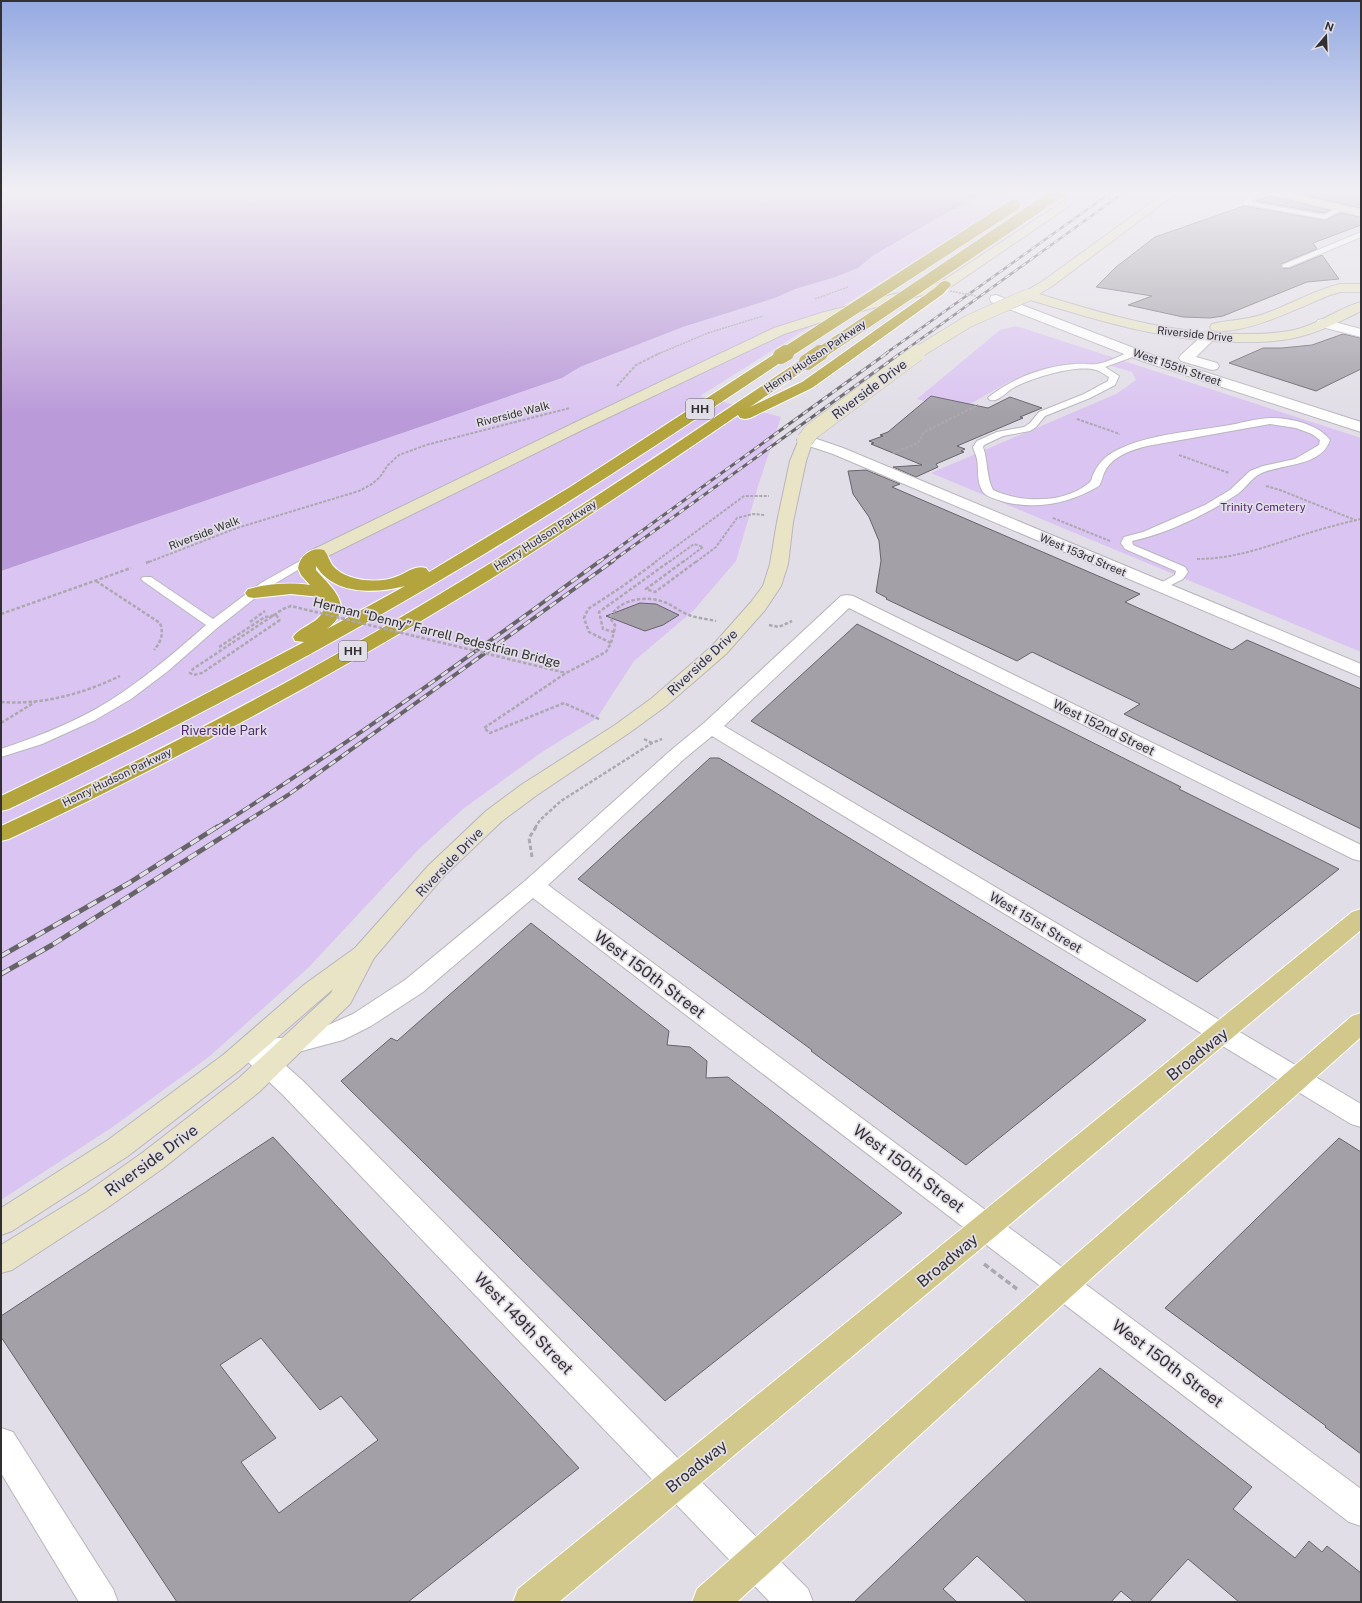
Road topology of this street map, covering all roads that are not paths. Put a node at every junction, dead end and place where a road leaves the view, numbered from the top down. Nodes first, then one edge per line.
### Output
1 (920, 266) edge
2 (950, 266) edge
3 (975, 266) edge
4 (1070, 266) edge
5 (960, 276) junction
6 (947, 288) junction
7 (1361, 288) edge
8 (1033, 292) junction
9 (1326, 292) junction
10 (996, 299) road end
11 (1361, 299) edge
12 (1361, 306) edge
13 (1265, 318) junction
14 (1323, 323) junction
15 (1308, 330) junction
16 (779, 331) junction
17 (1361, 333) edge
18 (1209, 337) junction
19 (1135, 353) junction
20 (1098, 367) junction
21 (993, 398) road end
22 (1361, 416) edge
23 (1361, 428) edge
24 (689, 440) junction
25 (806, 440) junction
26 (548, 508) junction
27 (318, 554) junction
28 (147, 579) dead end
29 (1160, 587) junction
30 (254, 593) junction
31 (328, 594) junction
32 (847, 600) joint
33 (213, 624) junction
34 (1361, 671) edge
35 (214, 699) junction
36 (711, 727) junction
37 (1, 753) edge
38 (1, 804) edge
39 (1, 834) edge
40 (1361, 854) edge
41 (532, 886) junction
42 (1361, 917) edge
43 (364, 954) junction
44 (1361, 1022) edge
45 (1222, 1034) junction
46 (292, 1045) junction
47 (260, 1057) junction
48 (1296, 1078) junction
49 (1361, 1117) edge
50 (1, 1223) edge
51 (987, 1226) junction
52 (1, 1261) edge
53 (1064, 1284) junction
54 (1, 1443) edge
55 (678, 1481) junction
56 (1361, 1510) edge
57 (756, 1561) junction
58 (100, 1602) edge
59 (531, 1602) edge
60 (710, 1602) edge
61 (795, 1602) edge

1 - 26 highway, Henry Hudson Parkway / HH, bridge
2 - 24 highway, Henry Hudson Parkway / HH, bridge
3 - 5 main road
4 - 8 main road
5 - 6 main road
5 - 16 main road
6 - 16 main road
6 - 24 highway
7 - 9 main road, Riverside Drive
8 - 13 main road, Riverside Drive
8 - 18 main road, Riverside Drive
8 - 25 main road, Riverside Drive, bridge
9 - 11 main road
9 - 13 main road, Riverside Drive
10 - 19 street, West 155th Street
12 - 14 main road, Riverside Drive
13 - 15 main road
14 - 15 main road, Riverside Drive
14 - 17 street
15 - 18 main road, Riverside Drive
16 - 27 main road
18 - 22 street, West 155th Street
19 - 20 lane
19 - 23 street, West 155th Street
20 - 21 lane
20 - 29 lane
24 - 39 highway, Henry Hudson Parkway / HH
25 - 29 street, West 153rd Street
25 - 43 main road, Riverside Drive
26 - 27 highway
26 - 35 highway, Henry Hudson Parkway / HH
27 - 30 lane
27 - 31 highway
28 - 33 lane
29 - 34 street, West 153rd Street
30 - 31 highway
30 - 33 lane
31 - 35 highway
32 - 36 street, Riverside Drive
32 - 40 street, West 152nd Street
33 - 37 lane
35 - 38 highway, Henry Hudson Parkway / HH
36 - 41 street, Riverside Drive
36 - 45 street, West 151st Street
41 - 46 street, Riverside Drive
41 - 51 street, West 150th Street
42 - 45 main road, Broadway
43 - 46 main road, Riverside Drive
43 - 47 main road, Riverside Drive
44 - 48 main road
45 - 48 street, West 151st Street
45 - 51 main road, Broadway
46 - 47 main road, Riverside Drive
47 - 50 main road, Riverside Drive
47 - 52 main road, Riverside Drive
47 - 55 street, West 149th Street
48 - 49 street, West 151st Street
48 - 53 main road
51 - 53 street, West 150th Street
51 - 55 main road, Broadway
53 - 56 street, West 150th Street
53 - 57 main road
54 - 58 street
55 - 57 street, West 149th Street
55 - 59 main road, Broadway
57 - 60 main road
57 - 61 street, West 149th Street

